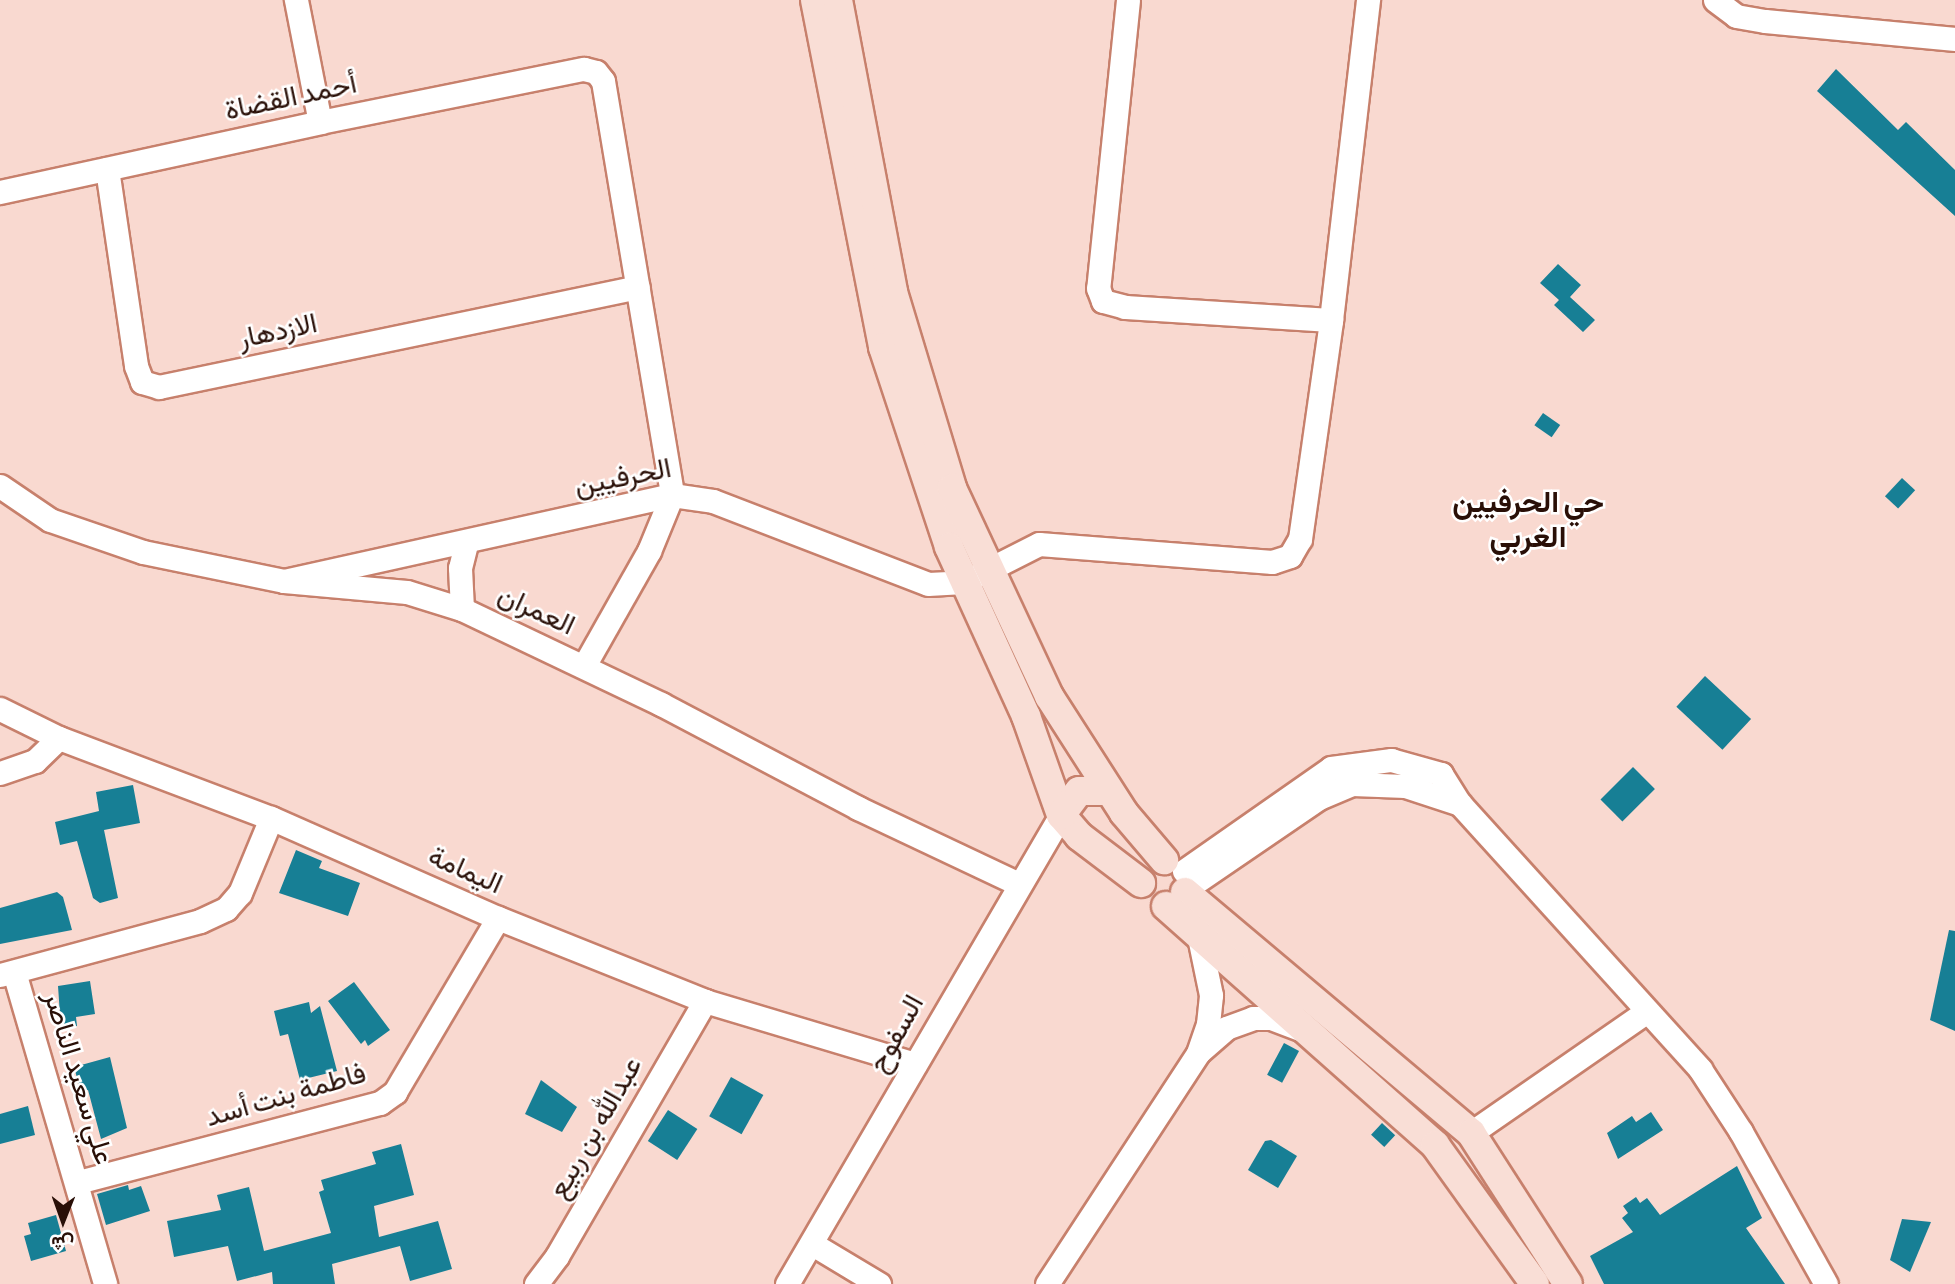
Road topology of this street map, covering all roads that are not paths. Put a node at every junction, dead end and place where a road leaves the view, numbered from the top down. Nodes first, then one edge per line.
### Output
1 (296, 0) edge
2 (815, 0) edge
3 (838, 0) edge
4 (1128, 0) edge
5 (1368, 0) edge
6 (1715, 0) edge
7 (1955, 39) edge
8 (320, 122) junction
9 (107, 169) junction
10 (0, 192) edge
11 (638, 287) junction
12 (1331, 320) junction
13 (0, 486) edge
14 (672, 495) junction
15 (466, 544) junction
16 (988, 568) junction
17 (284, 581) junction
18 (964, 582) junction
19 (462, 609) junction
20 (584, 666) junction
21 (0, 709) edge
22 (59, 738) junction
23 (0, 773) edge
24 (1116, 802) junction
25 (1060, 814) junction
26 (271, 818) junction
27 (1079, 836) junction
28 (1017, 883) junction
29 (1177, 883) junction
30 (498, 918) junction
31 (1199, 937) junction
32 (7, 974) edge
33 (705, 1001) junction
34 (1646, 1012) junction
35 (1313, 1035) junction
36 (1198, 1053) junction
37 (915, 1064) junction
38 (1471, 1133) junction
39 (78, 1182) junction
40 (814, 1245) junction
41 (105, 1284) edge
42 (536, 1284) edge
43 (788, 1284) edge
44 (879, 1284) edge
45 (1047, 1284) edge
46 (1535, 1284) edge
47 (1568, 1284) edge
48 (1826, 1284) edge

1 - 8 street
2 - 18 main road
3 - 16 main road
4 - 12 street
5 - 12 street
6 - 7 street
8 - 9 street, أحمد القضاة
8 - 11 street, أحمد القضاة
9 - 10 street, أحمد القضاة
9 - 11 street, الازدهار
11 - 14 street
12 - 16 street
13 - 17 street, العمران
14 - 15 street, الحرفيين
14 - 18 street, الحرفيين
14 - 20 street
15 - 17 street, الحرفيين
15 - 19 street
16 - 18 street
16 - 24 main road
17 - 19 street, العمران
18 - 25 main road
19 - 20 street, العمران
20 - 28 street, العمران
21 - 22 street, اليمامة
22 - 23 street
22 - 26 street, اليمامة
24 - 25 main road
24 - 27 main road
24 - 29 main road
25 - 27 main road
25 - 28 street, السفوح
26 - 30 street, اليمامة
26 - 32 street
27 - 29 main road
28 - 37 street, السفوح
29 - 31 main road
29 - 34 street
29 - 38 main road
30 - 33 street, اليمامة
30 - 39 street, فاطمة بنت أسد
31 - 35 main road
31 - 36 street
32 - 39 street, علي سعيد الناصر
33 - 37 street, اليمامة
33 - 42 street, عبدالله بن ربيع
34 - 38 street
34 - 48 street
35 - 36 street
35 - 46 main road
36 - 45 street
37 - 40 street, السفوح
38 - 47 main road
39 - 41 street, علي سعيد الناصر
40 - 43 street, السفوح
40 - 44 street

